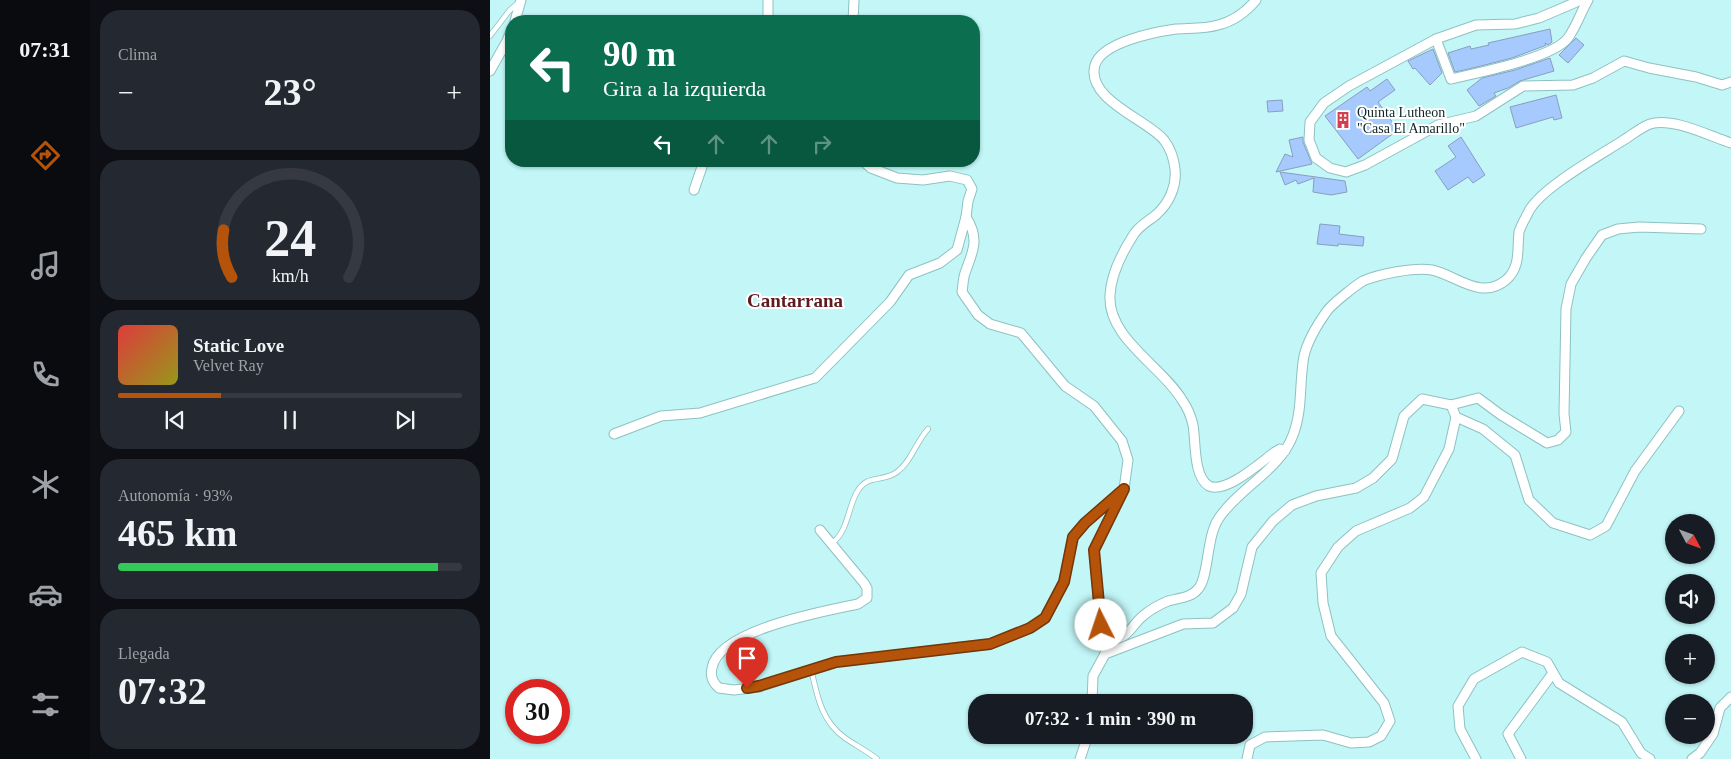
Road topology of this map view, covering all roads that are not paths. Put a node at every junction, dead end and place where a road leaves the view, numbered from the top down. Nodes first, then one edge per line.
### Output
1 (768, 0) edge
2 (854, 0) edge
3 (1256, 0) edge
4 (1581, 0) edge
5 (1588, 0) edge
6 (521, 1) edge
7 (506, 15) edge
8 (517, 15) edge
9 (768, 15) edge
10 (853, 15) edge
11 (505, 16) edge
12 (490, 36) edge
13 (1436, 39) junction
14 (505, 45) edge
15 (490, 72) edge
16 (1731, 82) edge
17 (1731, 144) edge
18 (702, 167) edge
19 (870, 167) edge
20 (694, 190) dead end
21 (966, 217) junction
22 (1701, 229) dead end
23 (1451, 405) junction
24 (1679, 411) dead end
25 (1456, 417) junction
26 (928, 429) dead end
27 (614, 434) dead end
28 (1285, 450) junction
29 (1124, 489) junction
30 (820, 530) dead end
31 (832, 543) junction
32 (1107, 639) junction
33 (1105, 654) junction
34 (811, 670) junction
35 (1553, 673) junction
36 (1092, 694) edge
37 (1731, 697) edge
38 (1085, 744) edge
39 (877, 759) edge
40 (1080, 759) edge
41 (1247, 759) edge
42 (1476, 759) edge
43 (1521, 759) edge
44 (1650, 759) edge
45 (1692, 759) edge

1 - 9 street
2 - 10 street
3 - 28 street
4 - 13 street
5 - 13 street
6 - 7 lane
6 - 8 street
11 - 12 lane
13 - 16 street
14 - 15 street
17 - 28 street
18 - 20 street
19 - 21 street
21 - 27 street
21 - 29 street
22 - 23 street
23 - 25 street
23 - 33 street
24 - 25 street
25 - 41 street
26 - 31 lane
28 - 32 street
29 - 32 street
29 - 34 street
30 - 31 street
31 - 34 street
32 - 33 street
33 - 36 street
34 - 39 lane
35 - 42 street
35 - 43 street
35 - 44 street
37 - 45 street
38 - 40 street

